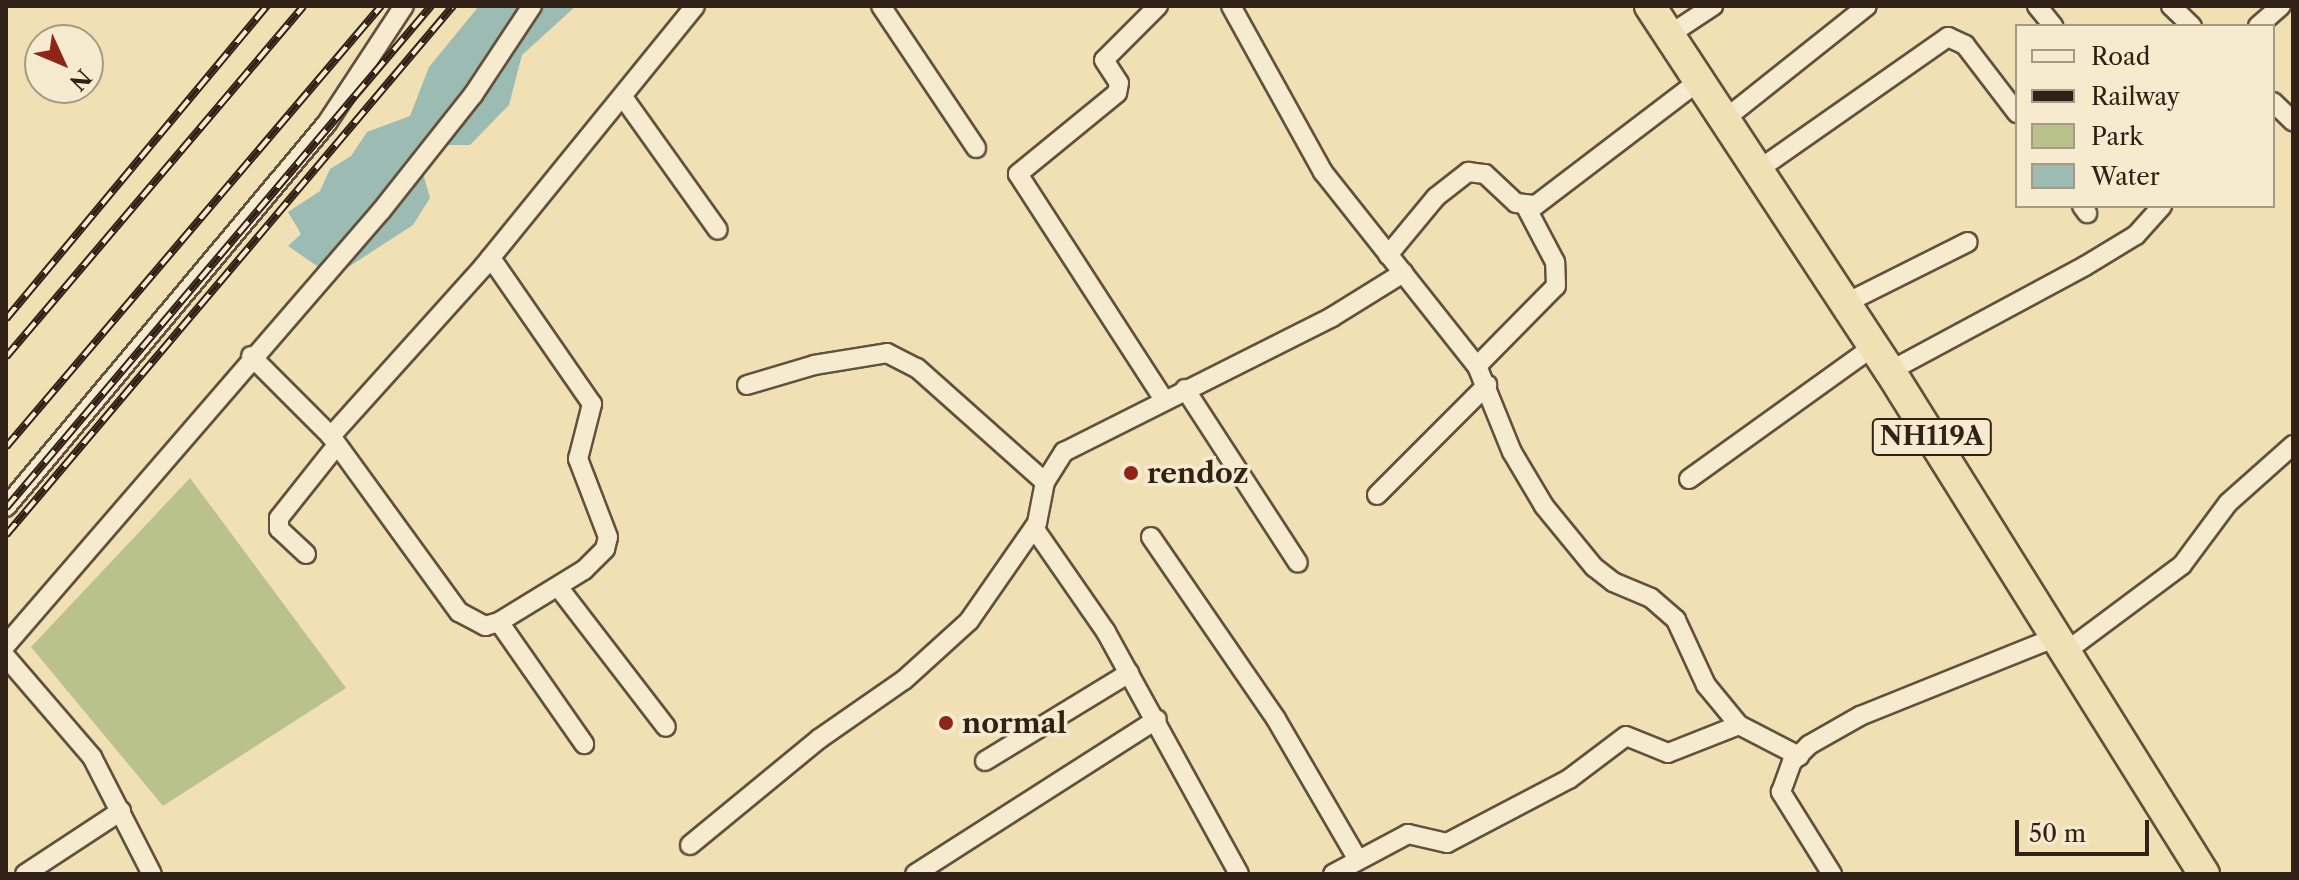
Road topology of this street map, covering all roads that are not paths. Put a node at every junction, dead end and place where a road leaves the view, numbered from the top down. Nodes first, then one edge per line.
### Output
1 (404, 6) edge
2 (532, 6) edge
3 (695, 6) edge
4 (881, 6) edge
5 (1158, 6) edge
6 (1231, 6) edge
7 (1650, 6) edge
8 (1713, 6) edge
9 (1867, 6) edge
10 (2037, 6) edge
11 (2281, 6) edge
12 (2051, 24) edge
13 (2260, 24) edge
14 (1669, 35) junction
15 (1699, 81) junction
16 (623, 97) junction
17 (2275, 104) edge
18 (2015, 110) edge
19 (1725, 119) junction
20 (2293, 121) edge
21 (976, 148) dead end
22 (1758, 170) junction
23 (1526, 207) junction
24 (2161, 208) edge
25 (718, 230) dead end
26 (1968, 242) dead end
27 (1388, 255) junction
28 (491, 258) junction
29 (1403, 273) junction
30 (1846, 303) junction
31 (251, 356) junction
32 (1882, 358) junction
33 (1477, 366) junction
34 (747, 385) dead end
35 (1487, 385) junction
36 (1185, 389) junction
37 (1164, 400) junction
38 (334, 440) junction
39 (2293, 445) edge
40 (1689, 479) dead end
41 (1045, 482) junction
42 (1377, 495) dead end
43 (6, 507) edge
44 (1034, 528) junction
45 (1151, 537) dead end
46 (306, 554) dead end
47 (1298, 563) dead end
48 (559, 588) junction
49 (499, 622) junction
50 (2063, 643) junction
51 (6, 645) edge
52 (6, 657) edge
53 (1129, 673) junction
54 (1157, 719) junction
55 (1739, 725) junction
56 (666, 727) dead end
57 (584, 744) dead end
58 (1799, 756) junction
59 (985, 761) dead end
60 (121, 811) junction
61 (690, 845) dead end
62 (1357, 858) junction
63 (925, 871) edge
64 (25, 874) edge
65 (152, 874) edge
66 (1239, 874) edge
67 (1333, 874) edge
68 (1832, 874) edge
69 (2204, 874) edge

1 - 43 street
2 - 31 street
3 - 16 street
4 - 21 street
5 - 37 street
6 - 27 street
7 - 14 highway, NH119A
8 - 14 street
9 - 19 street
10 - 12 street
11 - 13 street
14 - 15 highway, NH119A
15 - 19 highway, NH119A
15 - 23 street
16 - 25 street
16 - 28 street
17 - 20 street
18 - 22 street
19 - 22 highway, NH119A
22 - 30 highway, NH119A
23 - 27 street
23 - 33 street
24 - 32 street
26 - 30 street
27 - 29 street
28 - 38 street
28 - 48 street
29 - 33 street
29 - 36 street
30 - 32 highway, NH119A
31 - 38 street
31 - 51 street
32 - 40 street
32 - 50 highway, NH119A
33 - 35 street
34 - 41 street
35 - 42 street
35 - 55 street
36 - 37 street
36 - 47 street
37 - 41 street
38 - 46 street
38 - 49 street
39 - 50 street
41 - 44 street
44 - 53 street
44 - 61 street
45 - 62 street
48 - 49 street
48 - 56 street
49 - 57 street
50 - 58 street
50 - 69 highway, NH119A
52 - 60 street
53 - 54 street
53 - 59 street
54 - 63 street
54 - 66 street
55 - 58 street
55 - 62 street
58 - 68 street
60 - 64 street
60 - 65 street
62 - 67 street

